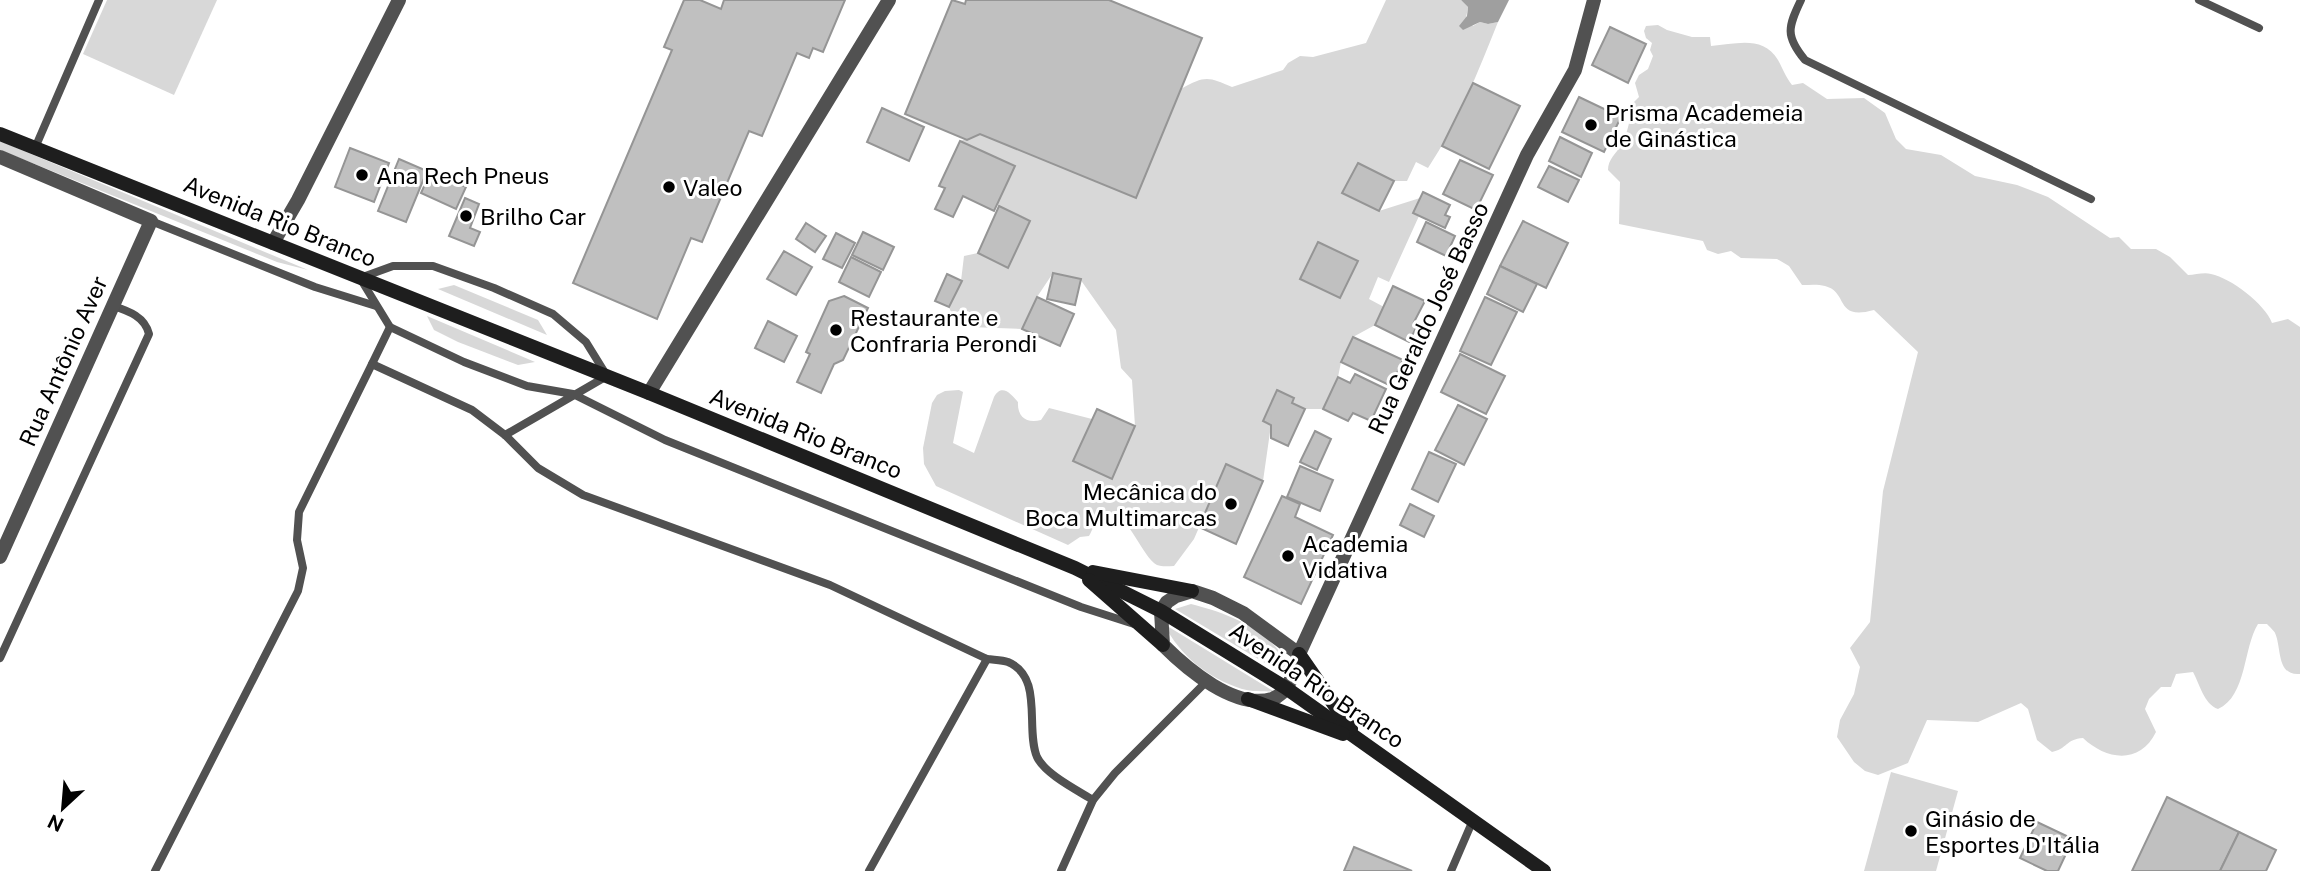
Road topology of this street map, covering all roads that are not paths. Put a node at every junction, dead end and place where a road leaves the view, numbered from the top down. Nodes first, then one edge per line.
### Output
1 (99, 0) edge
2 (399, 0) edge
3 (889, 0) edge
4 (1594, 0) edge
5 (1801, 0) edge
6 (2199, 0) edge
7 (2259, 28) dead end
8 (0, 134) edge
9 (35, 148) junction
10 (0, 157) edge
11 (2091, 200) dead end
12 (151, 221) junction
13 (274, 243) junction
14 (360, 278) junction
15 (113, 306) junction
16 (376, 306) junction
17 (390, 327) junction
18 (372, 364) junction
19 (607, 376) junction
20 (649, 393) junction
21 (573, 394) junction
22 (505, 435) junction
23 (0, 557) edge
24 (1075, 568) junction
25 (1192, 591) junction
26 (1161, 611) junction
27 (1140, 626) junction
28 (1163, 645) junction
29 (1299, 654) junction
30 (0, 658) edge
31 (987, 659) junction
32 (1206, 682) junction
33 (1286, 688) junction
34 (1248, 699) junction
35 (1357, 738) junction
36 (1093, 800) junction
37 (1473, 820) junction
38 (155, 871) edge
39 (869, 871) edge
40 (1061, 871) edge
41 (1451, 871) edge
42 (1544, 871) edge

1 - 9 lane
2 - 13 street
3 - 20 street
4 - 29 street, Rua Geraldo José Basso
5 - 11 lane
6 - 7 lane
8 - 9 main road, Avenida Rio Branco
9 - 13 main road, Avenida Rio Branco
10 - 12 street
12 - 15 street, Rua Antônio Aver
12 - 16 lane
13 - 14 main road, Avenida Rio Branco
14 - 16 lane
14 - 19 main road, Avenida Rio Branco
14 - 19 lane
15 - 23 street, Rua Antônio Aver
15 - 30 lane
16 - 17 lane
17 - 18 lane
17 - 21 lane
18 - 22 lane
18 - 38 lane
19 - 20 main road, Avenida Rio Branco
19 - 21 lane
20 - 24 main road, Avenida Rio Branco
21 - 22 lane
21 - 27 lane
22 - 31 lane
24 - 25 main road
24 - 26 main road, Avenida Rio Branco
24 - 27 main road
25 - 26 street
25 - 29 street
26 - 28 street
26 - 33 main road, Avenida Rio Branco
27 - 28 main road
28 - 32 street
29 - 33 street, Rua Geraldo José Basso
29 - 35 main road
31 - 36 lane
31 - 39 lane
32 - 34 street
32 - 36 lane
33 - 34 street
33 - 35 main road, Avenida Rio Branco
34 - 35 main road
35 - 37 main road, Avenida Rio Branco
36 - 40 lane
37 - 41 lane
37 - 42 main road, Avenida Rio Branco

